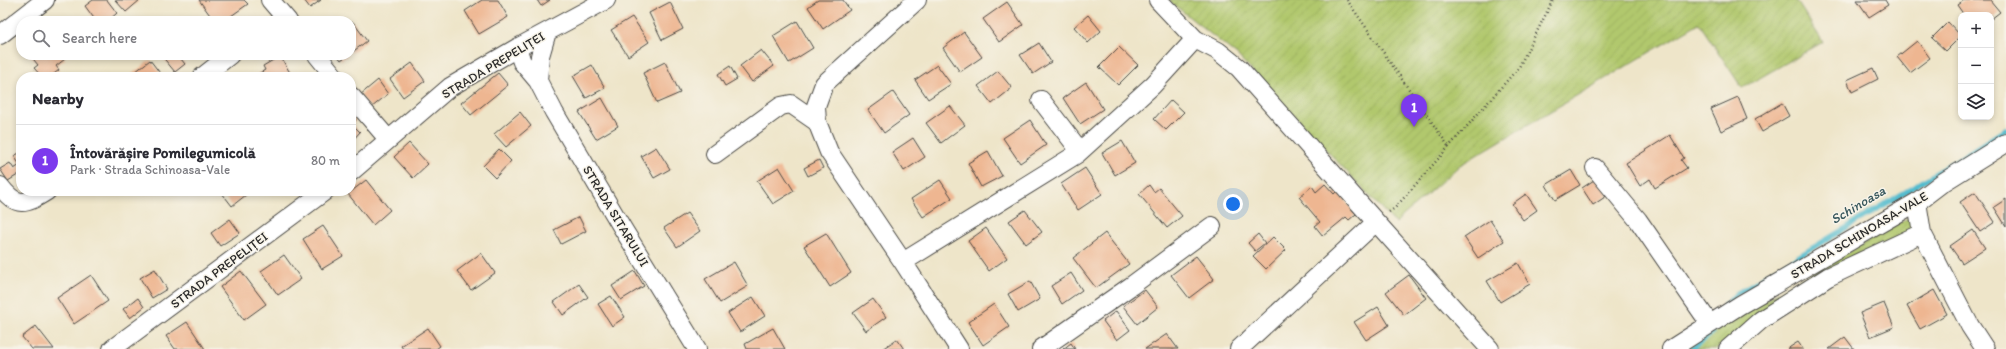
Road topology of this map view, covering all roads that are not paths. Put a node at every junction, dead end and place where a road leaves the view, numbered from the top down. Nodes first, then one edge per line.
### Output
1 (45, 0) edge
2 (270, 0) edge
3 (606, 0) edge
4 (917, 0) edge
5 (1158, 0) edge
6 (24, 16) edge
7 (279, 16) edge
8 (16, 23) edge
9 (547, 32) junction
10 (0, 35) edge
11 (1195, 39) junction
12 (517, 48) junction
13 (224, 60) edge
14 (321, 60) edge
15 (208, 72) edge
16 (331, 72) edge
17 (538, 81) junction
18 (1041, 100) dead end
19 (356, 102) edge
20 (817, 122) junction
21 (388, 139) junction
22 (2006, 143) edge
23 (1080, 151) junction
24 (715, 154) dead end
25 (356, 168) edge
26 (1594, 168) dead end
27 (0, 186) edge
28 (39, 196) edge
29 (318, 196) edge
30 (1917, 202) junction
31 (1376, 222) junction
32 (1212, 226) dead end
33 (1922, 233) junction
34 (903, 262) junction
35 (1710, 324) junction
36 (112, 349) edge
37 (697, 349) edge
38 (959, 349) edge
39 (1041, 349) edge
40 (1238, 349) edge
41 (1490, 349) edge
42 (1672, 349) edge
43 (1728, 349) edge
44 (1985, 349) edge

1 - 6 street
2 - 7 street
3 - 9 street, STRADA PREPELIȚEI
4 - 20 street
5 - 11 street
8 - 10 street
9 - 12 street, STRADA PREPELIȚEI
9 - 17 street
11 - 23 street
11 - 31 street
12 - 17 street, STRADA SITARULUI
12 - 21 street, STRADA PREPELIȚEI
13 - 15 street
14 - 16 street
17 - 37 street, STRADA SITARULUI
18 - 23 street
19 - 21 street
20 - 24 street
20 - 34 street
21 - 25 street, STRADA PREPELIȚEI
22 - 30 street, STRADA SCHINOASA-VALE
23 - 34 street
26 - 35 street
27 - 28 street
29 - 36 street, STRADA PREPELIȚEI
30 - 33 street
30 - 35 street, STRADA SCHINOASA-VALE
31 - 40 street
31 - 41 street
32 - 39 street
33 - 43 street
33 - 44 street
34 - 38 street
35 - 42 street, STRADA SCHINOASA-VALE

